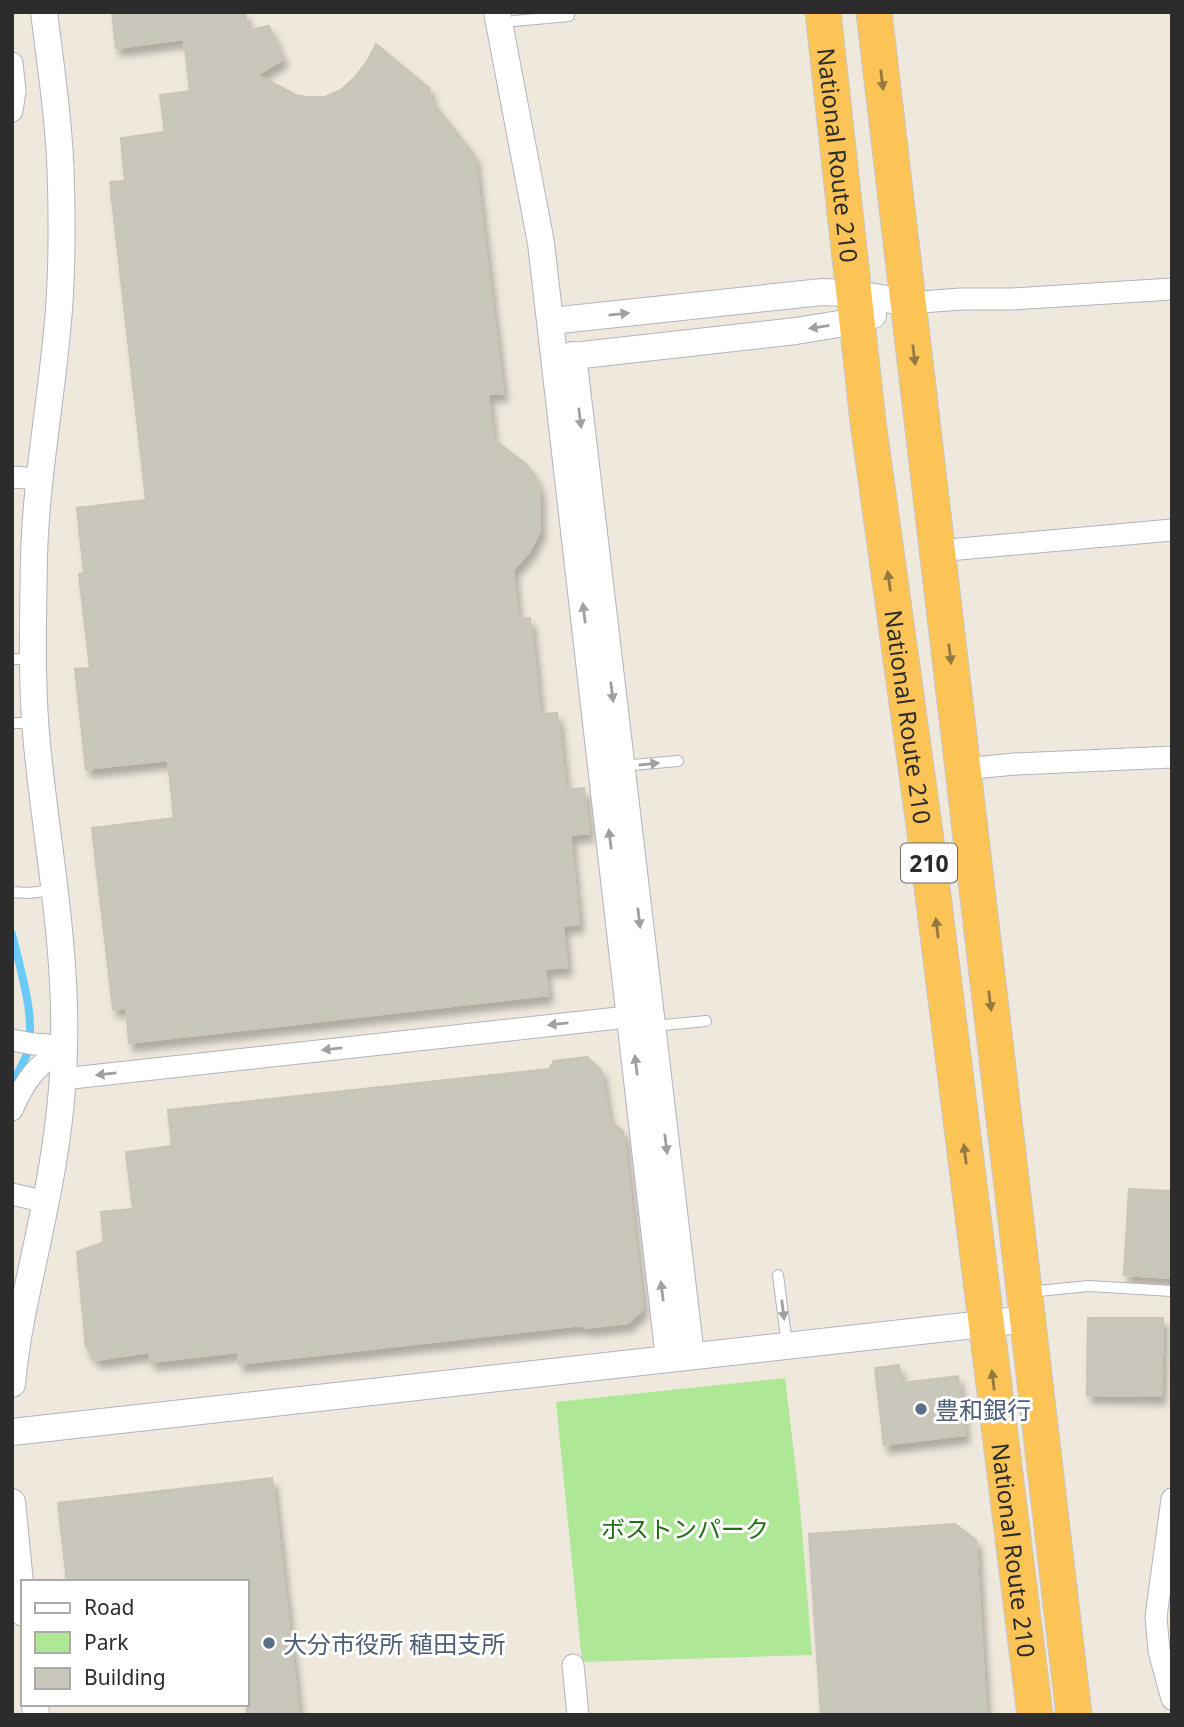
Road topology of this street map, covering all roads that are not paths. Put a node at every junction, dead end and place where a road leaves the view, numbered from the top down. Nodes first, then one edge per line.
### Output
1 (44, 12) edge
2 (823, 12) edge
3 (874, 12) edge
4 (508, 15) edge
5 (569, 16) dead end
6 (12, 63) edge
7 (12, 111) edge
8 (1172, 289) edge
9 (908, 303) junction
10 (855, 307) junction
11 (559, 320) junction
12 (564, 357) junction
13 (12, 477) edge
14 (40, 479) junction
15 (1172, 530) edge
16 (937, 551) junction
17 (23, 659) edge
18 (24, 723) edge
19 (1172, 757) edge
20 (678, 761) dead end
21 (621, 766) junction
22 (963, 769) junction
23 (55, 890) junction
24 (12, 892) edge
25 (644, 1019) junction
26 (706, 1021) dead end
27 (21, 1041) edge
28 (64, 1046) junction
29 (63, 1079) junction
30 (12, 1110) edge
31 (12, 1194) edge
32 (46, 1202) junction
33 (778, 1275) dead end
34 (1172, 1291) edge
35 (1026, 1306) junction
36 (986, 1323) junction
37 (787, 1345) junction
38 (680, 1358) junction
39 (12, 1384) edge
40 (12, 1432) edge
41 (1172, 1499) edge
42 (12, 1502) edge
43 (18, 1600) edge
44 (573, 1665) dead end
45 (1172, 1699) edge
46 (578, 1715) edge
47 (1035, 1715) edge
48 (1074, 1715) edge

1 - 14 street
2 - 10 highway, National Route 210 / 210
3 -> 9 highway, National Route 210 / 210
4 - 5 lane
4 - 11 street
6 - 7 street
8 - 9 street
9 - 10 street
9 -> 16 highway, National Route 210 / 210
11 -> 10 street
10 -> 12 street
36 -> 10 highway, National Route 210 / 210
11 - 12 street
12 -> 21 street
25 -> 12 street
13 - 14 street
14 - 17 street
15 - 16 street
16 -> 22 highway, National Route 210 / 210
17 - 18 street
18 - 23 street
19 - 22 street
21 -> 20 lane
21 -> 25 street
22 -> 35 highway, National Route 210 / 210
23 - 24 lane
23 - 28 street
25 - 26 lane
25 -> 29 street
25 - 38 street
27 - 28 street
28 - 29 street
28 - 30 street
29 - 32 street
31 - 32 street
32 - 39 street
33 -> 37 lane
34 - 35 lane
35 - 36 street
35 - 48 highway, National Route 210 / 210
36 - 37 street
47 -> 36 highway, National Route 210 / 210
37 - 38 street
38 - 40 street
41 - 45 street
42 - 43 street
44 - 46 street

